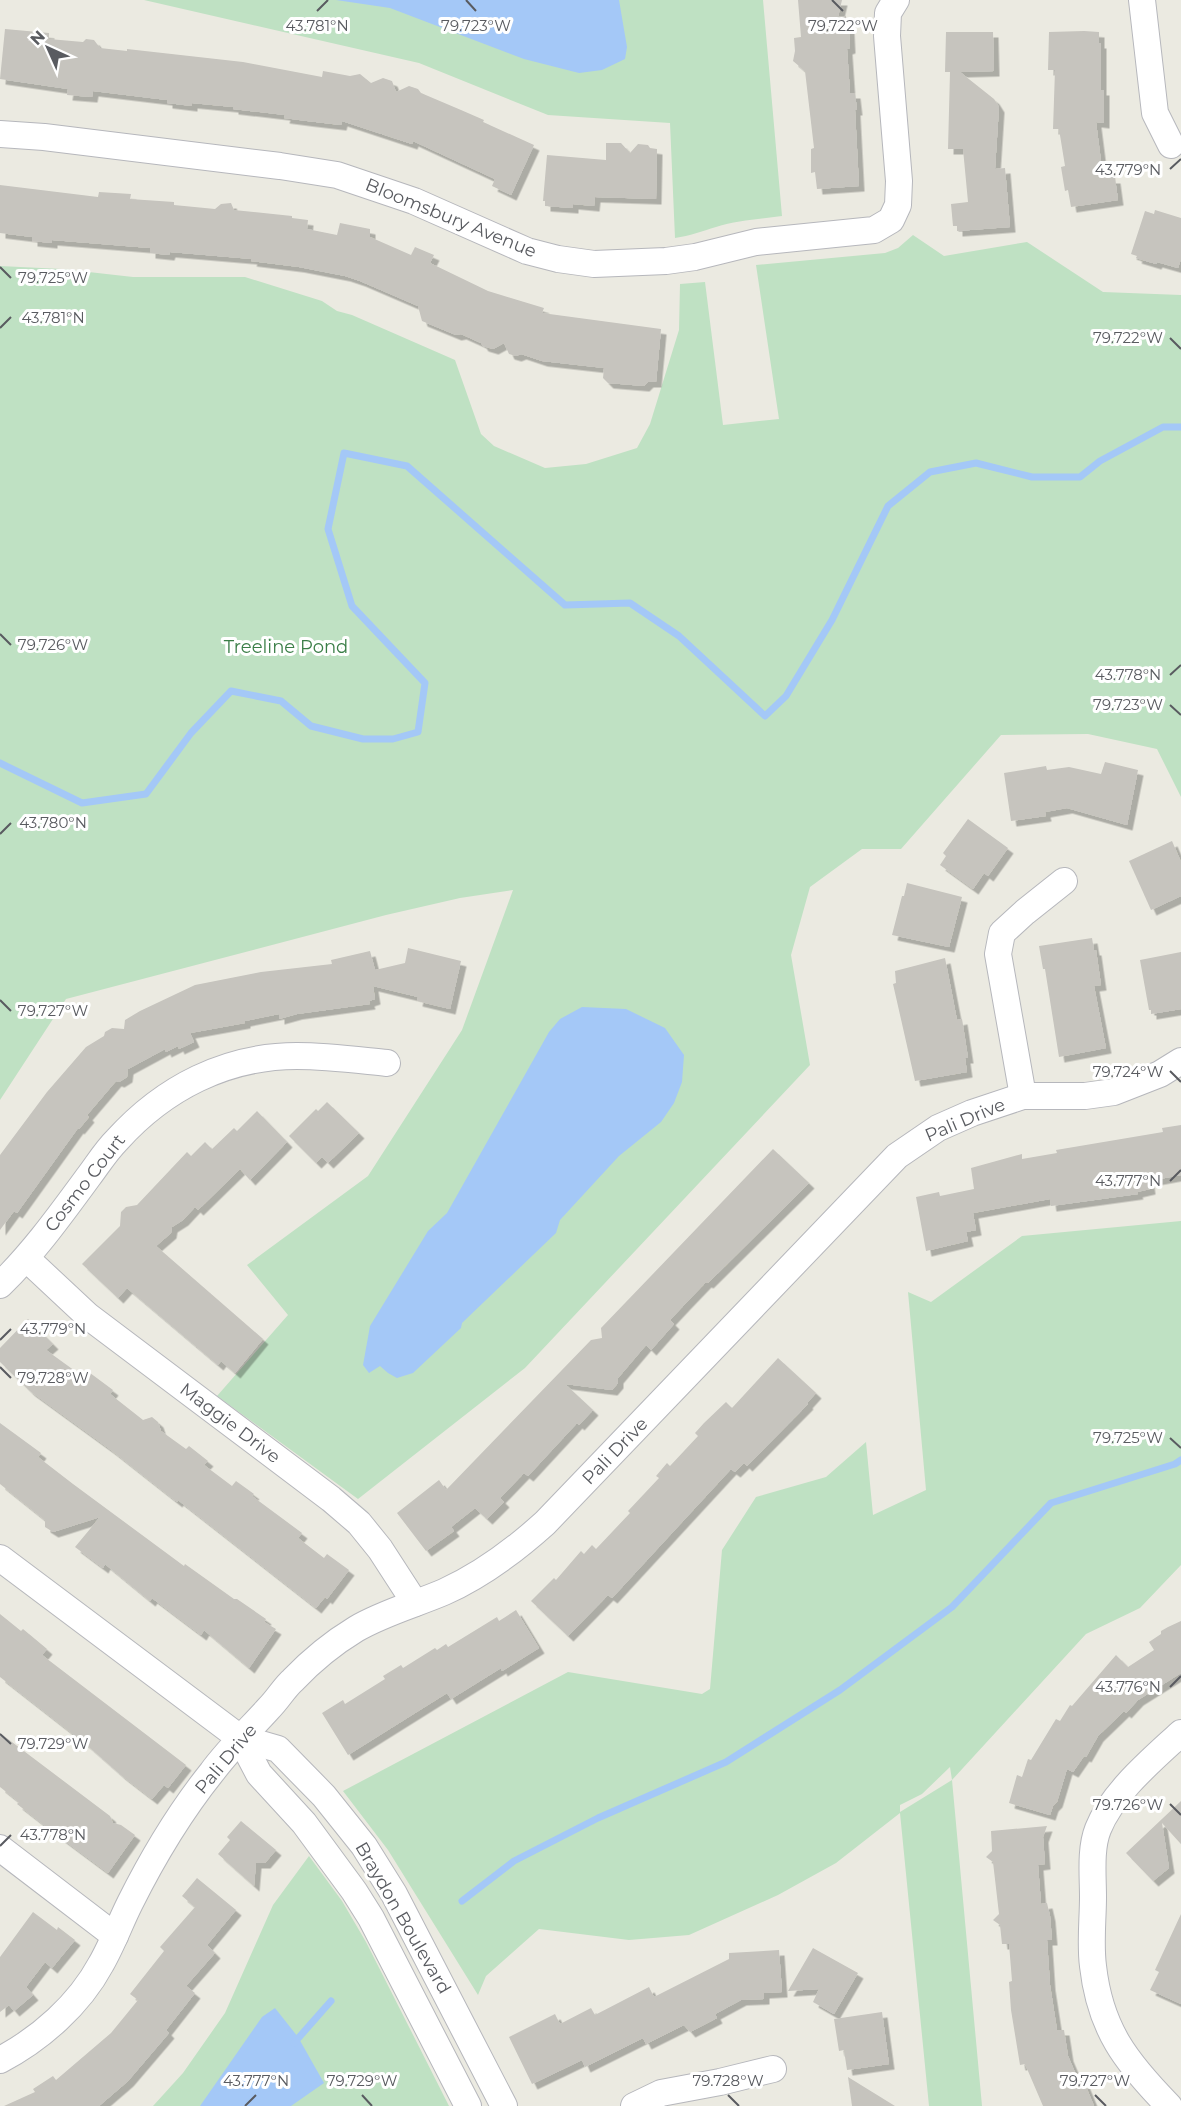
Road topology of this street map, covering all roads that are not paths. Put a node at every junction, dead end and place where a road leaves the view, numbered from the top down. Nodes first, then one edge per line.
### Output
1 (896, 0) edge
2 (1142, 0) edge
3 (0, 134) edge
4 (1171, 145) dead end
5 (1064, 881) dead end
6 (1181, 1061) edge
7 (387, 1063) dead end
8 (1023, 1096) junction
9 (27, 1259) junction
10 (0, 1285) edge
11 (0, 1558) edge
12 (415, 1603) junction
13 (1181, 1733) edge
14 (240, 1738) junction
15 (0, 1848) edge
16 (115, 1936) junction
17 (0, 2060) edge
18 (773, 2069) dead end
19 (468, 2106) edge
20 (504, 2106) edge
21 (634, 2106) edge
22 (1169, 2106) edge

1 - 3 street, Bloomsbury Avenue
2 - 4 street
5 - 8 street
6 - 8 street, Pali Drive
7 - 9 street, Cosmo Court
8 - 12 street, Pali Drive
9 - 10 street, Cosmo Court
9 - 12 street, Maggie Drive
11 - 14 street, Braydon Boulevard
12 - 14 street, Pali Drive
13 - 22 street
14 - 16 street, Pali Drive
14 - 19 street, Braydon Boulevard
14 - 20 street, Braydon Boulevard
15 - 16 street
16 - 17 street, Pali Drive
18 - 21 street

